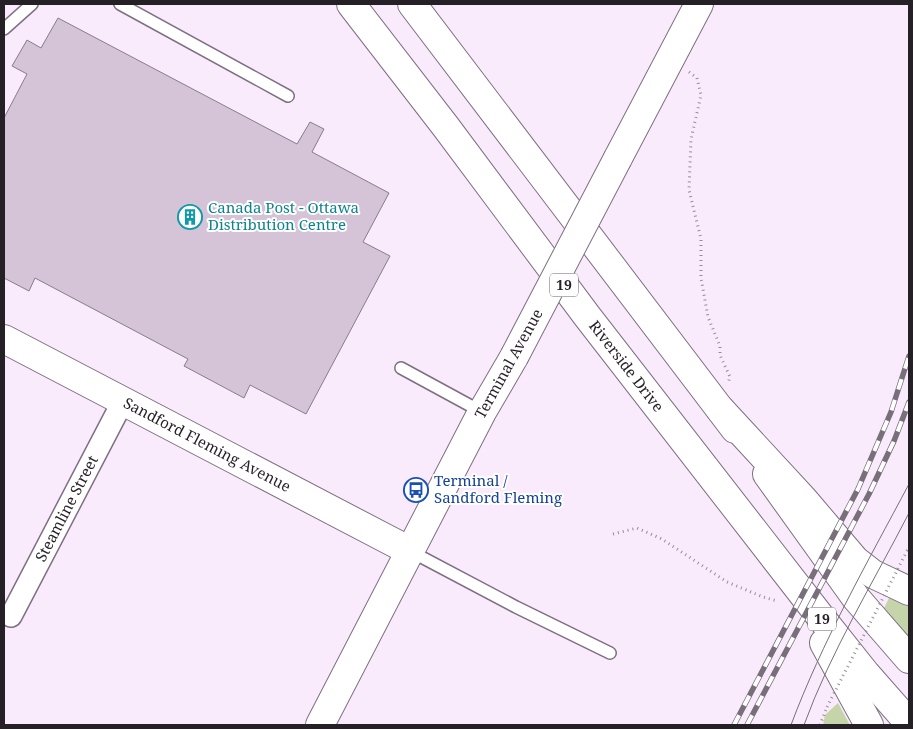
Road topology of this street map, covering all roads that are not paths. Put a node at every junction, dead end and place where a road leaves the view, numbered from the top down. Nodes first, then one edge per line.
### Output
1 (32, 4) edge
2 (120, 4) edge
3 (351, 4) edge
4 (412, 4) edge
5 (699, 4) edge
6 (4, 29) edge
7 (288, 96) dead end
8 (4, 339) edge
9 (401, 368) dead end
10 (724, 396) junction
11 (123, 401) junction
12 (482, 412) junction
13 (410, 551) junction
14 (779, 563) junction
15 (909, 591) edge
16 (11, 616) dead end
17 (610, 653) dead end
18 (909, 658) edge
19 (909, 723) edge
20 (320, 725) edge
21 (869, 725) edge

1 - 6 lane
2 - 7 lane
3 - 14 main road, Riverside Drive / 19
4 - 10 main road, 19
5 - 12 main road, Terminal Avenue, bridge
8 - 11 main road, Sandford Fleming Avenue
9 - 12 lane
10 - 15 main road
10 - 18 main road, 19
11 - 13 main road, Sandford Fleming Avenue
11 - 16 street, Steamline Street
12 - 13 main road, Terminal Avenue
13 - 17 lane
13 - 20 main road, Terminal Avenue
14 - 19 main road, Riverside Drive / 19
14 - 21 main road

